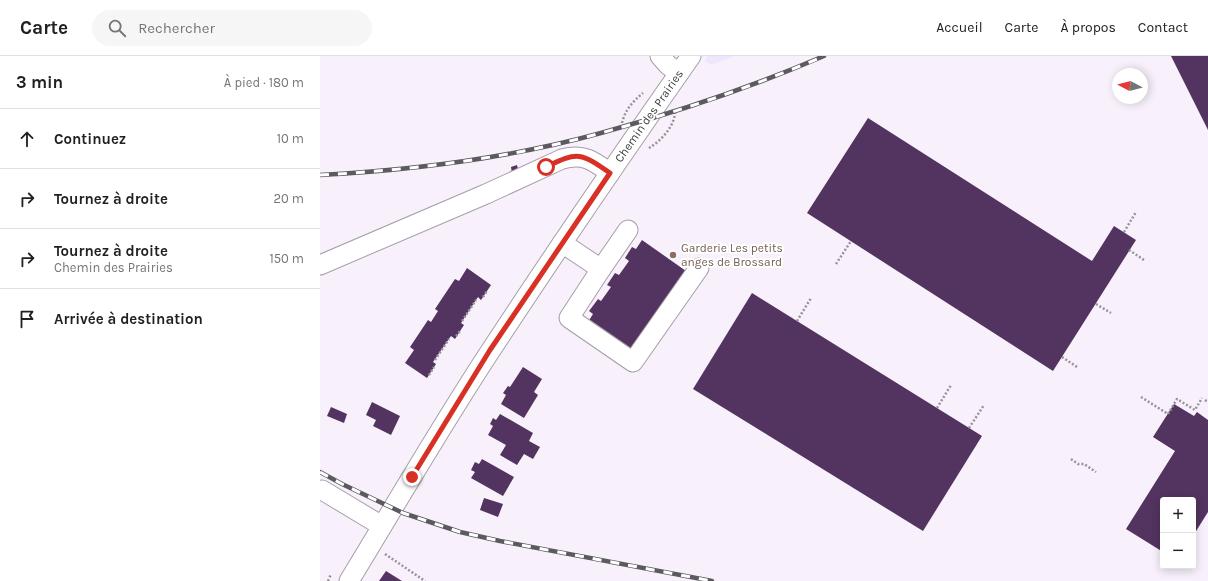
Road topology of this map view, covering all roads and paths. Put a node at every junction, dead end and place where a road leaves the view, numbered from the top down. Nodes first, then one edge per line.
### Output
1 (660, 56) edge
2 (691, 56) edge
3 (679, 73) junction
4 (610, 173) junction
5 (1136, 212) dead end
6 (628, 230) dead end
7 (1124, 232) dead end
8 (850, 241) dead end
9 (562, 243) junction
10 (1129, 250) dead end
11 (1144, 260) dead end
12 (836, 264) dead end
13 (320, 265) edge
14 (699, 268) dead end
15 (601, 269) junction
16 (487, 291) dead end
17 (483, 297) dead end
18 (811, 298) dead end
19 (476, 300) dead end
20 (1096, 304) dead end
21 (1111, 313) dead end
22 (462, 321) dead end
23 (797, 321) dead end
24 (460, 331) dead end
25 (456, 336) dead end
26 (449, 339) dead end
27 (1062, 357) dead end
28 (435, 360) dead end
29 (434, 367) dead end
30 (1078, 367) dead end
31 (429, 375) dead end
32 (952, 385) dead end
33 (1141, 397) dead end
34 (1205, 400) edge
35 (984, 405) dead end
36 (936, 408) dead end
37 (969, 428) dead end
38 (1071, 459) dead end
39 (1096, 472) dead end
40 (322, 490) dead end
41 (382, 526) junction
42 (380, 550) dead end
43 (349, 581) edge
44 (425, 581) edge

1 - 3 street
2 - 3 street, Chemin des Prairies
3 - 4 street, Chemin des Prairies
4 - 9 street, Chemin des Prairies
4 - 13 street
5 - 7 path
6 - 15 street
8 - 12 path
9 - 15 street
9 - 41 street, Chemin des Prairies
10 - 11 path
14 - 15 street
16 - 17 path
18 - 23 path
19 - 22 path
20 - 21 path
24 - 25 path
26 - 28 path
27 - 30 path
29 - 31 path
32 - 36 path
33 - 34 path
35 - 37 path
38 - 39 path
40 - 41 street
41 - 43 street, Chemin des Prairies
42 - 44 path

